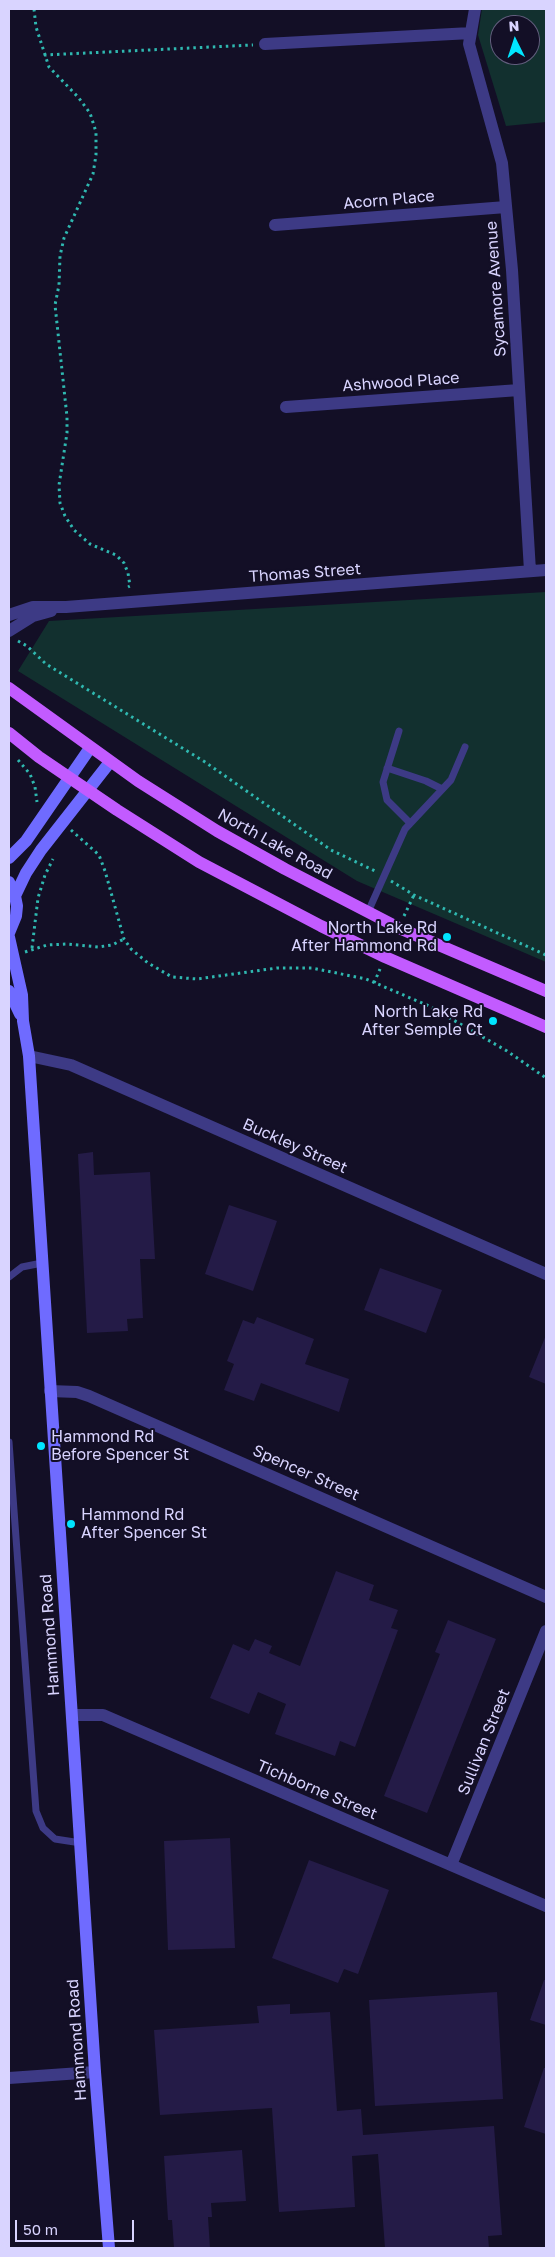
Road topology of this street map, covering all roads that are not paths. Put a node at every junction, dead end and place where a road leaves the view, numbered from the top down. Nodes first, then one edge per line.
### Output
1 (474, 9) edge
2 (470, 33) junction
3 (265, 44) road end
4 (506, 207) junction
5 (275, 225) dead end
6 (519, 390) junction
7 (286, 407) dead end
8 (546, 570) edge
9 (530, 571) junction
10 (66, 607) junction
11 (9, 615) edge
12 (12, 636) edge
13 (9, 688) edge
14 (399, 731) dead end
15 (9, 733) edge
16 (465, 746) dead end
17 (90, 748) junction
18 (110, 762) junction
19 (387, 768) junction
20 (69, 778) junction
21 (442, 789) junction
22 (88, 790) junction
23 (410, 823) junction
24 (9, 858) edge
25 (9, 882) edge
26 (15, 896) junction
27 (368, 912) junction
28 (9, 932) edge
29 (9, 937) edge
30 (9, 991) edge
31 (546, 991) edge
32 (23, 1021) junction
33 (546, 1026) edge
34 (29, 1056) junction
35 (42, 1263) junction
36 (546, 1274) edge
37 (9, 1277) edge
38 (50, 1391) junction
39 (9, 1442) edge
40 (546, 1597) edge
41 (546, 1631) edge
42 (72, 1715) junction
43 (81, 1843) junction
44 (451, 1865) junction
45 (546, 1906) edge
46 (95, 2072) junction
47 (9, 2078) edge
48 (109, 2248) edge

1 - 2 street, Sycamore Avenue
2 - 3 street
2 - 4 street, Sycamore Avenue
4 - 5 street, Acorn Place
4 - 6 street, Sycamore Avenue
6 - 7 street, Ashwood Place
6 - 9 street, Sycamore Avenue
8 - 9 street, Thomas Street
9 - 10 street, Thomas Street
10 - 11 street, Thomas Street
10 - 12 street, Thomas Street
13 - 17 main road, North Lake Road
14 - 19 lane
15 - 20 main road
16 - 21 lane
17 - 18 main road, North Lake Road
17 - 20 main road
18 - 22 main road
18 - 27 main road, North Lake Road
19 - 21 lane
19 - 23 lane
20 - 22 main road
20 - 24 main road
21 - 23 lane
22 - 26 main road
22 - 33 main road
23 - 27 lane
25 - 26 main road
26 - 28 main road
27 - 31 main road, North Lake Road
29 - 32 main road, Hammond Road
30 - 32 main road, Hammond Road
32 - 34 main road, Hammond Road
34 - 35 main road, Hammond Road
34 - 36 street, Buckley Street
35 - 37 lane
35 - 38 main road, Hammond Road
38 - 40 street, Spencer Street
38 - 42 main road, Hammond Road
39 - 43 lane
41 - 44 street, Sullivan Street
42 - 43 main road, Hammond Road
42 - 44 street, Tichborne Street
43 - 46 main road, Hammond Road
44 - 45 street, Tichborne Street
46 - 47 street
46 - 48 main road, Hammond Road

